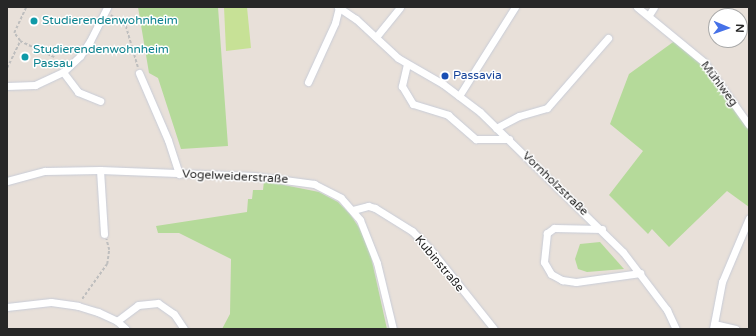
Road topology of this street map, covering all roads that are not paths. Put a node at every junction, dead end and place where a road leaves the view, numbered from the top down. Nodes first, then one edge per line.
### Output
1 (338, 7) edge
2 (400, 7) edge
3 (515, 7) edge
4 (637, 7) edge
5 (654, 7) edge
6 (106, 9) edge
7 (649, 16) junction
8 (376, 38) junction
9 (608, 38) dead end
10 (407, 64) junction
11 (64, 72) junction
12 (139, 73) road end
13 (308, 82) dead end
14 (7, 86) edge
15 (459, 96) junction
16 (100, 101) dead end
17 (749, 125) edge
18 (496, 128) junction
19 (509, 139) junction
20 (100, 170) junction
21 (179, 174) junction
22 (7, 181) edge
23 (353, 210) junction
24 (749, 218) edge
25 (602, 229) junction
26 (104, 234) road end
27 (640, 273) junction
28 (7, 307) edge
29 (117, 321) junction
30 (714, 327) edge
31 (126, 329) edge
32 (184, 329) edge
33 (393, 329) edge
34 (494, 329) edge
35 (676, 329) edge
36 (735, 329) edge

1 - 8 street, Vornholzstraße
1 - 13 street, Vornholzstraße
2 - 8 street
3 - 15 street
4 - 7 street, Mühlweg
5 - 7 street
6 - 11 street
7 - 17 street, Mühlweg
8 - 10 street, Vornholzstraße
9 - 18 street
10 - 15 street, Vornholzstraße
10 - 19 street
11 - 14 street
11 - 16 street
12 - 21 street
15 - 18 street, Vornholzstraße
18 - 19 street, Vornholzstraße
19 - 25 street, Vornholzstraße
20 - 21 street, Vogelweiderstraße
20 - 22 street, Vogelweiderstraße
20 - 26 street
21 - 23 street, Vogelweiderstraße
23 - 33 street, Vogelweiderstraße
23 - 34 street, Kubinstraße
24 - 30 street
25 - 27 street, Vornholzstraße
25 - 27 street, Vornholzstraße
27 - 35 street, Vornholzstraße
28 - 29 street
29 - 31 street
29 - 32 street
30 - 36 street

